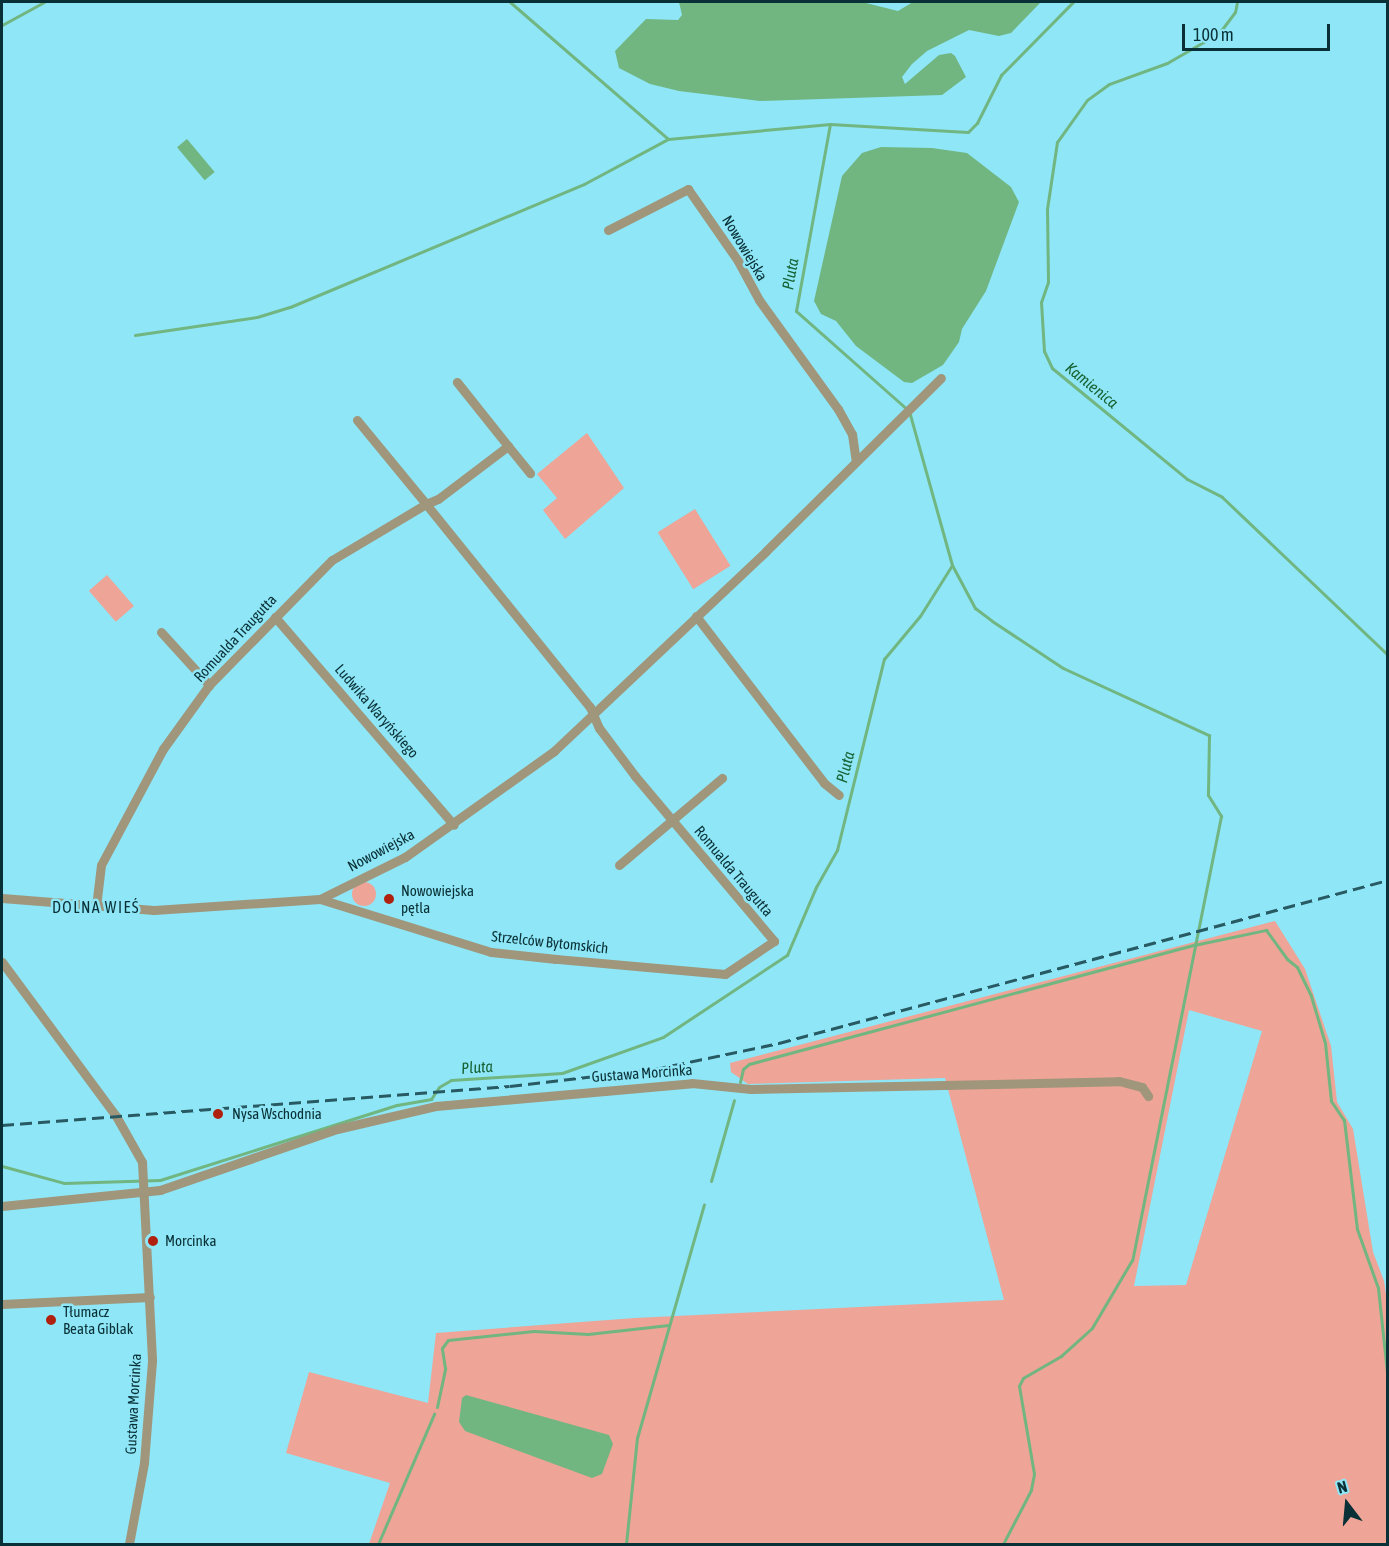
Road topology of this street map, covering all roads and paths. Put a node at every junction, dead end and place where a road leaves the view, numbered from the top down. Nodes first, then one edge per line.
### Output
1 (608, 230) dead end
2 (941, 378) dead end
3 (456, 382) dead end
4 (357, 420) dead end
5 (507, 446) junction
6 (856, 461) junction
7 (530, 473) dead end
8 (426, 504) junction
9 (696, 616) junction
10 (275, 617) junction
11 (161, 632) dead end
12 (209, 685) junction
13 (593, 715) junction
14 (722, 778) dead end
15 (839, 795) dead end
16 (671, 820) junction
17 (454, 825) junction
18 (619, 865) dead end
19 (2, 898) edge
20 (320, 899) junction
21 (96, 907) junction
22 (774, 941) joint
23 (2, 962) edge
24 (1148, 1096) dead end
25 (145, 1185) junction
26 (2, 1206) edge
27 (150, 1297) junction
28 (2, 1304) edge
29 (129, 1545) edge

1 - 6 street, Nowowiejska
2 - 6 street, Nowowiejska
3 - 5 street
4 - 8 street, Romualda Traugutta
5 - 7 street
5 - 8 street, Romualda Traugutta
6 - 9 street, Nowowiejska
8 - 10 street, Romualda Traugutta
8 - 13 street, Romualda Traugutta
9 - 13 street, Nowowiejska
9 - 15 street
10 - 12 street, Romualda Traugutta
10 - 17 street, Ludwika Waryńskiego
11 - 12 street
12 - 21 street, Romualda Traugutta
13 - 16 street, Romualda Traugutta
13 - 17 street, Nowowiejska
14 - 16 street
16 - 18 street
16 - 22 street, Romualda Traugutta
17 - 20 street, Nowowiejska
19 - 21 street, Nowowiejska
20 - 21 street, Nowowiejska
20 - 22 street, Strzelców Bytomskich
23 - 25 street, Gustawa Morcinka
24 - 25 street, Gustawa Morcinka
25 - 26 street, Gustawa Morcinka
25 - 27 street, Gustawa Morcinka
27 - 28 street
27 - 29 street, Gustawa Morcinka

